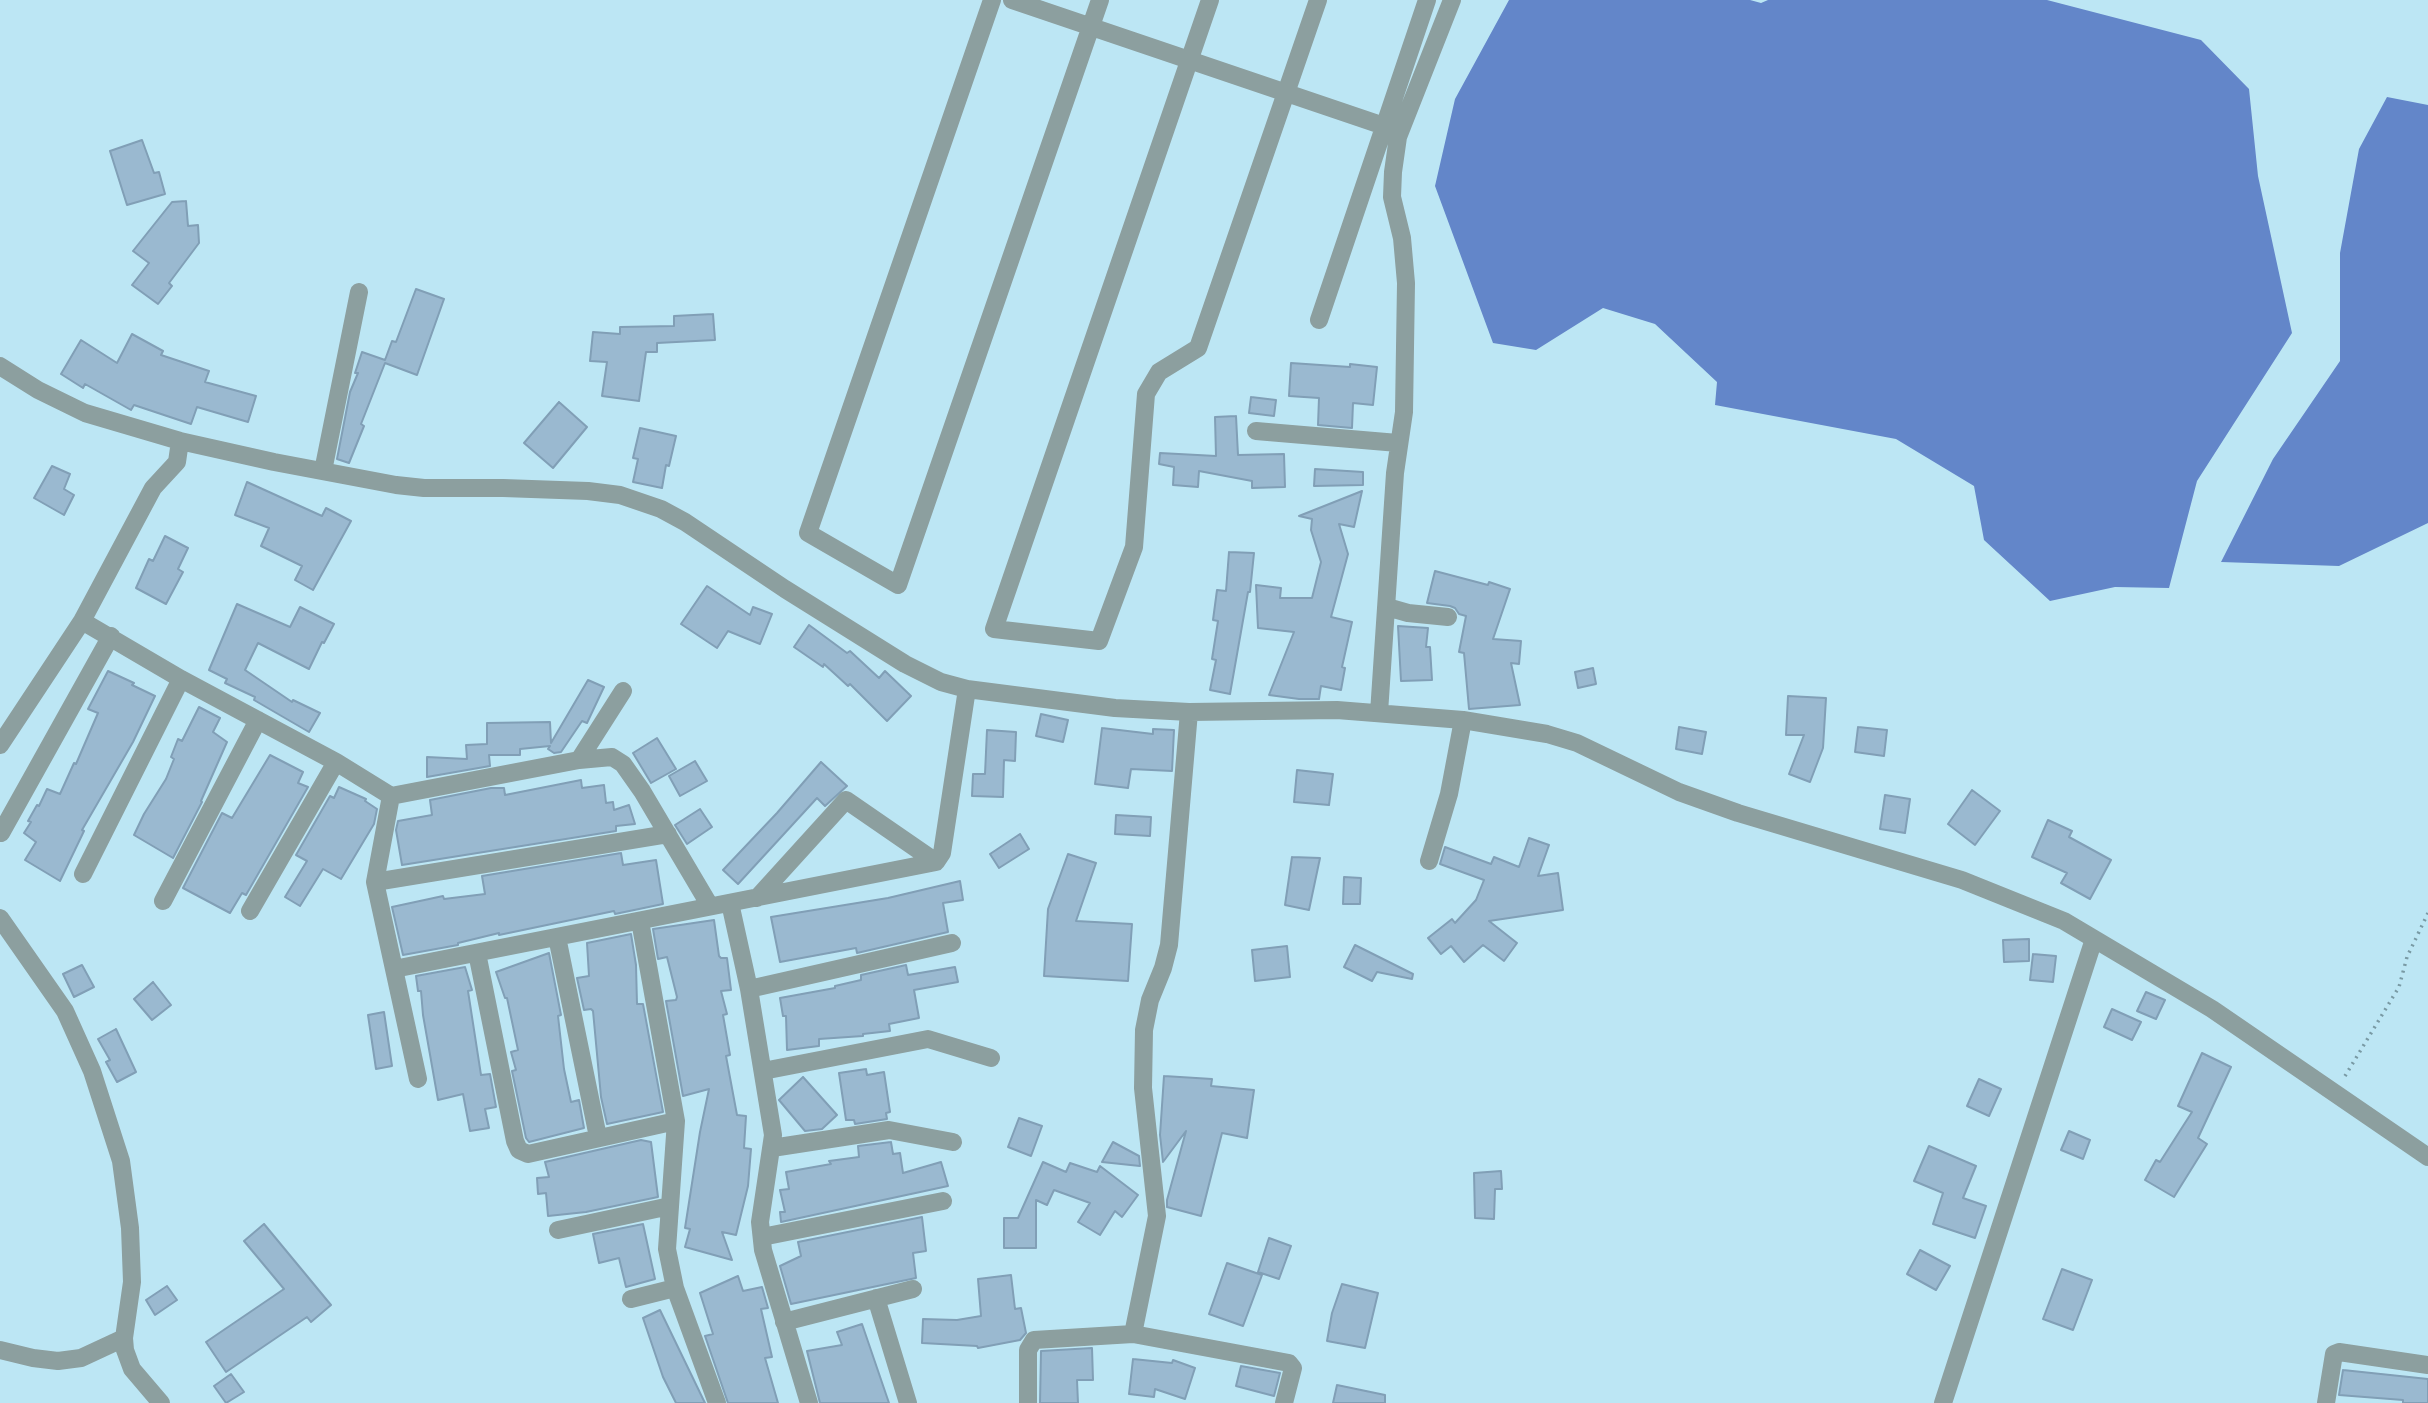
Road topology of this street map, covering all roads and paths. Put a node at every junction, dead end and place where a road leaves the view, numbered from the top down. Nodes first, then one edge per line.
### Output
1 (992, 0) edge
2 (1012, 0) edge
3 (1100, 0) edge
4 (1209, 0) edge
5 (1318, 0) edge
6 (1427, 0) edge
7 (1452, 0) edge
8 (1091, 27) junction
9 (1189, 60) junction
10 (1286, 93) junction
11 (1384, 126) junction
12 (359, 292) dead end
13 (1319, 320) dead end
14 (0, 366) edge
15 (1256, 431) dead end
16 (180, 441) junction
17 (1398, 443) junction
18 (323, 471) junction
19 (1387, 607) junction
20 (1448, 617) dead end
21 (82, 621) junction
22 (111, 636) junction
23 (181, 679) junction
24 (968, 689) junction
25 (623, 691) dead end
26 (1189, 712) junction
27 (1379, 713) junction
28 (258, 720) junction
29 (1463, 720) junction
30 (0, 745) edge
31 (579, 760) junction
32 (336, 762) junction
33 (391, 796) junction
34 (1, 833) edge
35 (668, 834) junction
36 (1429, 860) dead end
37 (936, 862) junction
38 (83, 874) dead end
39 (375, 883) junction
40 (757, 898) junction
41 (163, 901) dead end
42 (730, 903) junction
43 (710, 906) junction
44 (250, 911) dead end
45 (2428, 913) edge
46 (0, 918) edge
47 (640, 921) junction
48 (557, 937) junction
49 (2094, 939) junction
50 (952, 943) dead end
51 (477, 953) junction
52 (394, 970) junction
53 (749, 989) junction
54 (991, 1058) dead end
55 (763, 1071) junction
56 (418, 1079) dead end
57 (2334, 1092) junction
58 (676, 1121) junction
59 (598, 1137) junction
60 (953, 1142) dead end
61 (772, 1148) junction
62 (2428, 1157) edge
63 (943, 1201) dead end
64 (670, 1206) junction
65 (558, 1230) dead end
66 (762, 1237) junction
67 (676, 1288) junction
68 (913, 1289) dead end
69 (876, 1298) junction
70 (632, 1299) dead end
71 (784, 1322) junction
72 (1133, 1334) junction
73 (124, 1338) junction
74 (0, 1350) edge
75 (2428, 1365) edge
76 (161, 1403) edge
77 (717, 1403) edge
78 (809, 1403) edge
79 (908, 1403) edge
80 (1028, 1403) edge
81 (1284, 1403) edge
82 (1943, 1403) edge
83 (2326, 1403) edge

1 - 8 street
2 - 8 street
3 - 8 street
4 - 9 street
5 - 10 street
6 - 11 street
7 - 17 street
8 - 9 street
9 - 10 street
9 - 10 street
10 - 11 street
11 - 13 street
12 - 18 street
14 - 16 street
15 - 17 street
16 - 18 street
16 - 21 street
17 - 19 street
18 - 24 street
19 - 20 street
19 - 27 street
21 - 22 street
21 - 30 street
22 - 23 street
22 - 34 street
23 - 28 street
23 - 38 street
24 - 26 street
24 - 37 street
25 - 31 street
26 - 27 street
26 - 72 street
27 - 29 street
28 - 32 street
28 - 41 street
29 - 36 street
29 - 49 street
31 - 33 street
31 - 35 street
32 - 33 street
32 - 44 street
33 - 39 street
35 - 39 street
35 - 43 street
37 - 40 street
37 - 40 street
39 - 52 street
40 - 42 street
42 - 43 street
42 - 53 street
43 - 47 street
45 - 57 path
46 - 73 street
47 - 48 street
47 - 58 street
48 - 51 street
48 - 59 street
49 - 57 street
49 - 82 street
50 - 53 street
51 - 52 street
51 - 59 street
52 - 56 street
53 - 55 street
54 - 55 street
55 - 61 street
57 - 62 street
58 - 59 street
58 - 64 street
60 - 61 street
61 - 66 street
63 - 66 street
64 - 65 street
64 - 67 street
66 - 71 street
67 - 70 street
67 - 77 street
68 - 69 street
69 - 71 street
69 - 79 street
71 - 78 street
72 - 80 street
72 - 81 street
73 - 74 street
73 - 76 street
75 - 83 street

